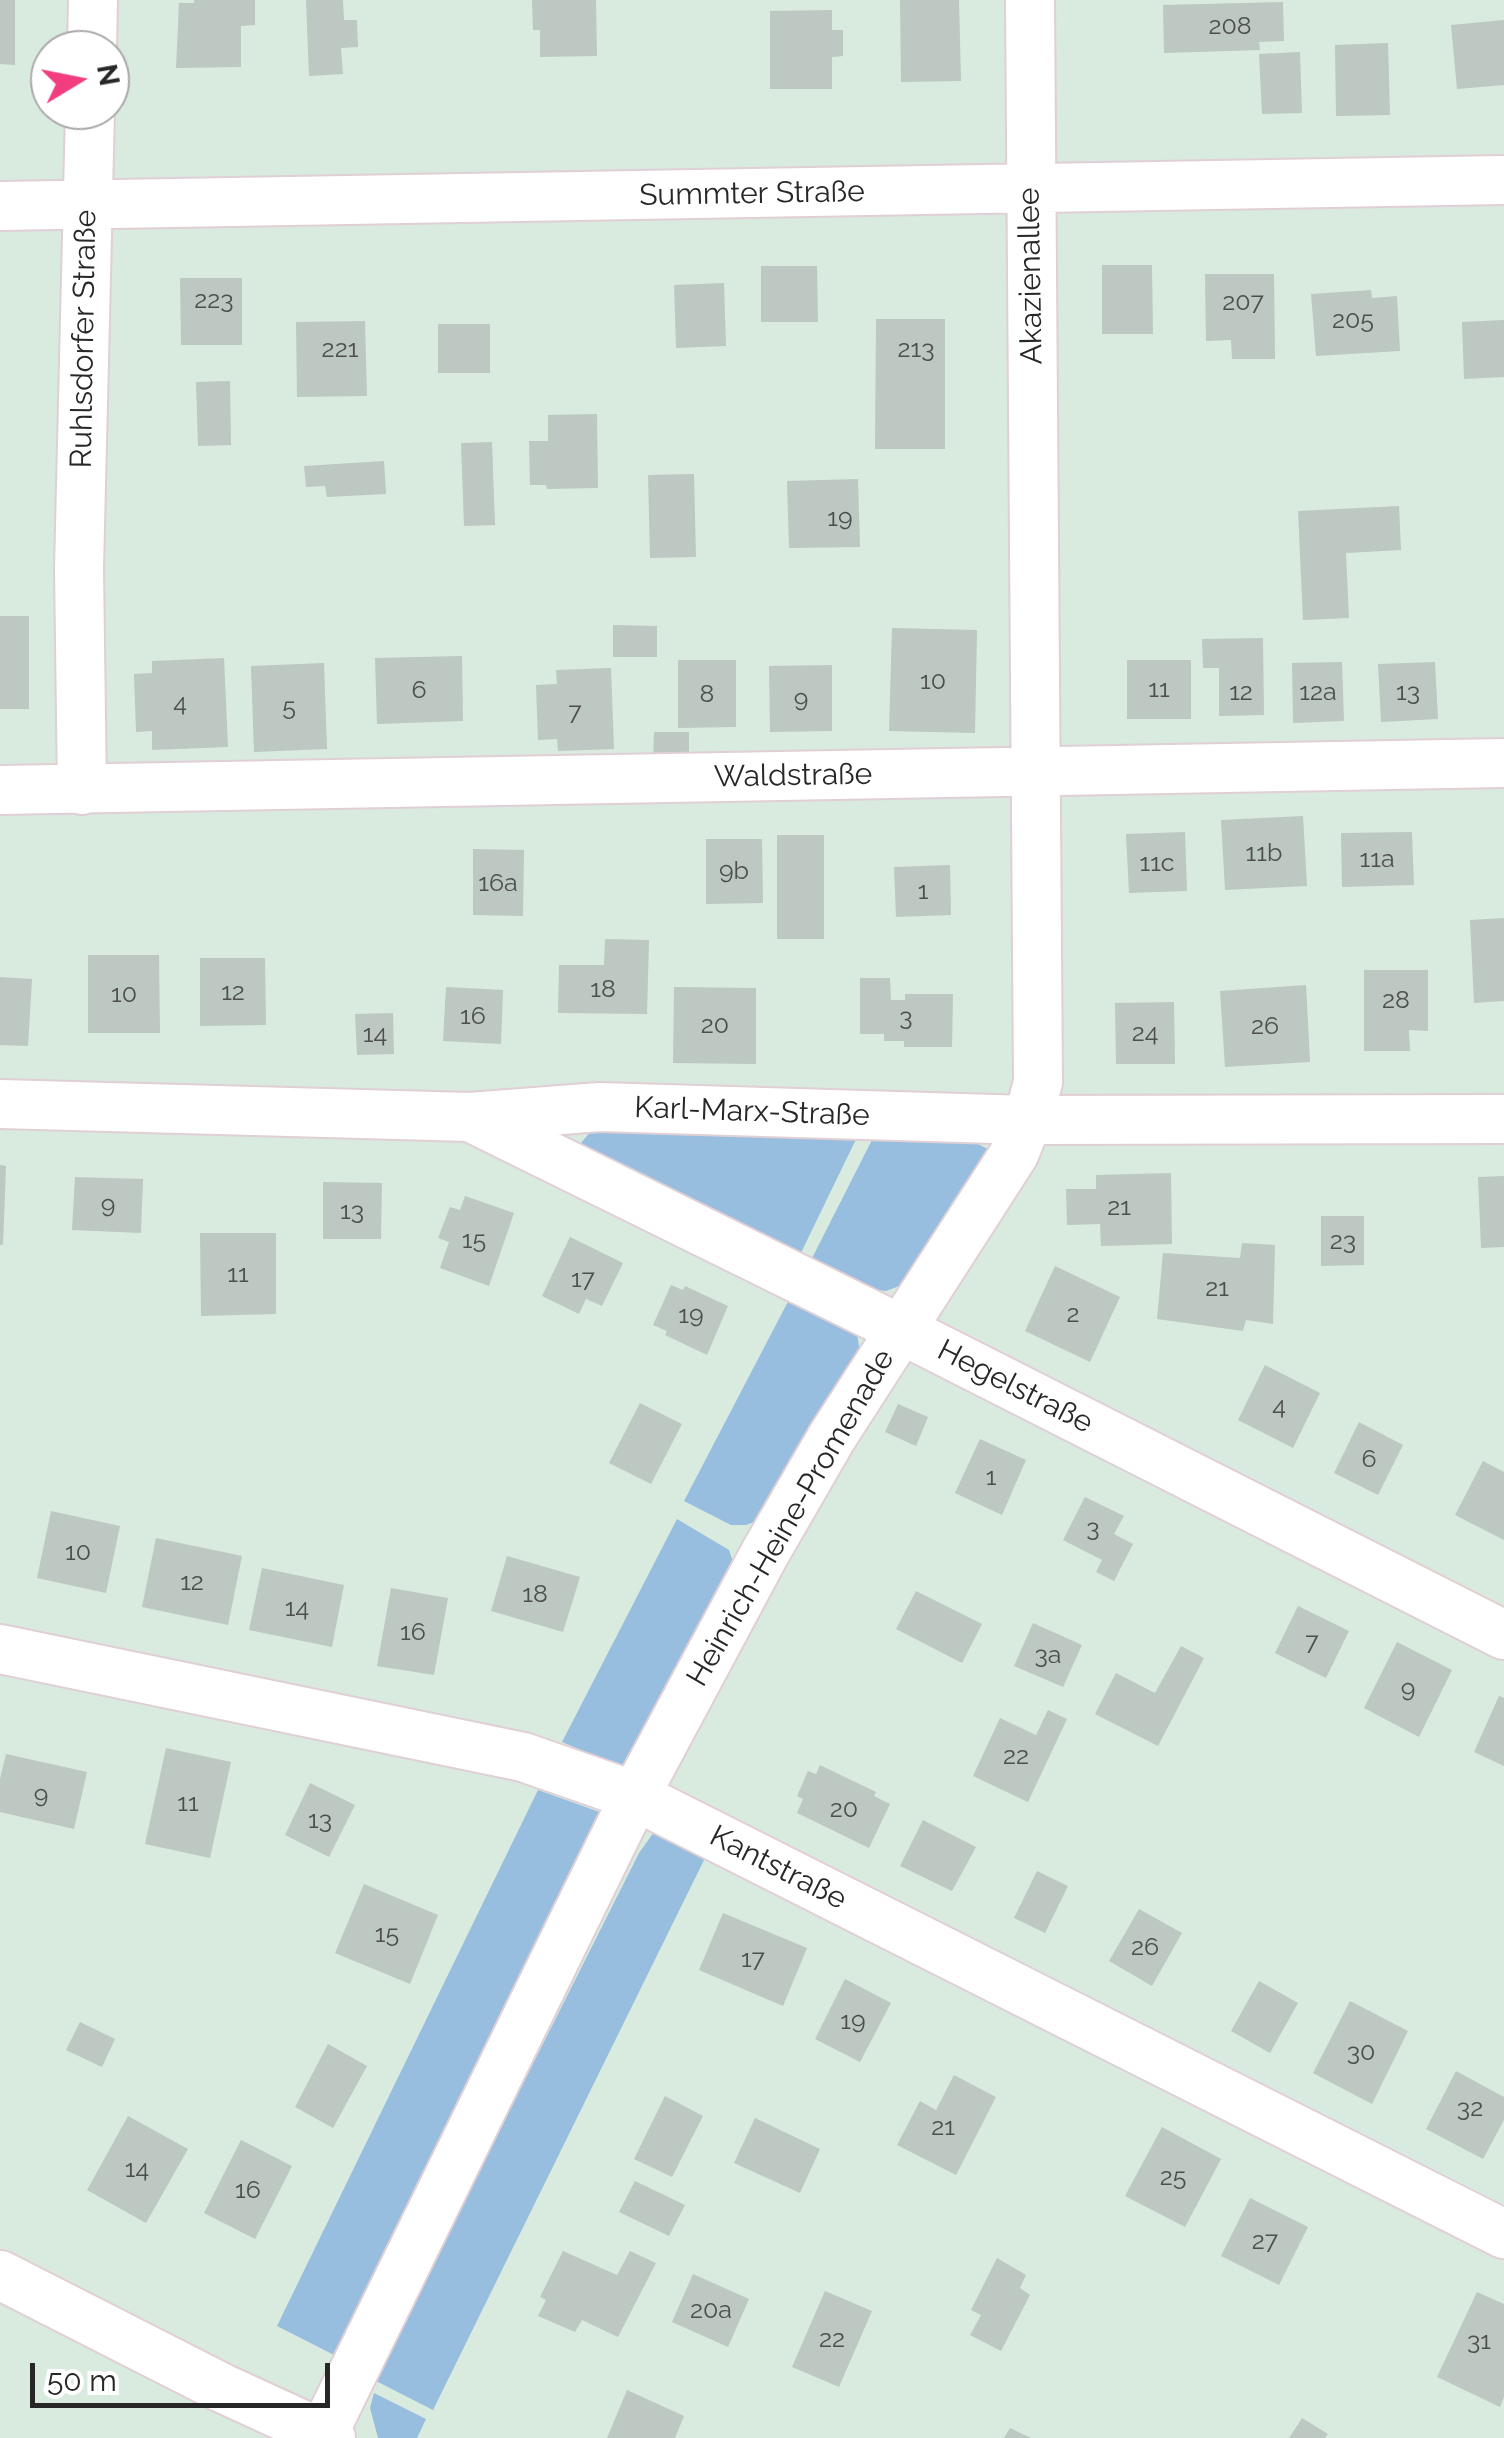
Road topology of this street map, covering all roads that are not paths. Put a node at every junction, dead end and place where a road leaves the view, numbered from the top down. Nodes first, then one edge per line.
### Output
1 (93, 0) edge
2 (1030, 0) edge
3 (92, 30) edge
4 (90, 130) edge
5 (1504, 180) edge
6 (1029, 188) junction
7 (0, 206) edge
8 (88, 206) junction
9 (1034, 551) joint
10 (1504, 763) edge
11 (1037, 772) junction
12 (0, 790) edge
13 (82, 790) junction
14 (0, 1104) edge
15 (470, 1117) junction
16 (1028, 1120) junction
17 (1504, 1120) edge
18 (900, 1328) junction
19 (1504, 1635) edge
20 (0, 1649) edge
21 (636, 1796) junction
22 (1504, 2234) edge
23 (1, 2278) edge
24 (325, 2436) edge

1 - 3 street
2 - 6 street, Akazienallee
4 - 8 street, Ruhlsdorfer Straße
5 - 6 street, Summter Straße
6 - 8 street, Summter Straße
6 - 9 street, Akazienallee
7 - 8 street, Summter Straße
8 - 13 street, Ruhlsdorfer Straße
9 - 11 street, Heinrich-Heine-Promenade
10 - 11 street, Waldstraße
11 - 13 street, Waldstraße
11 - 16 street, Heinrich-Heine-Promenade
12 - 13 street, Waldstraße
14 - 15 street, Karl-Marx-Straße
15 - 16 street, Karl-Marx-Straße
15 - 18 street, Hegelstraße
16 - 17 street, Karl-Marx-Straße
16 - 18 street, Heinrich-Heine-Promenade
18 - 19 street, Hegelstraße
18 - 21 street, Heinrich-Heine-Promenade
20 - 21 street, Kantstraße
21 - 22 street, Kantstraße
21 - 24 street, Heinrich-Heine-Promenade
23 - 24 street

